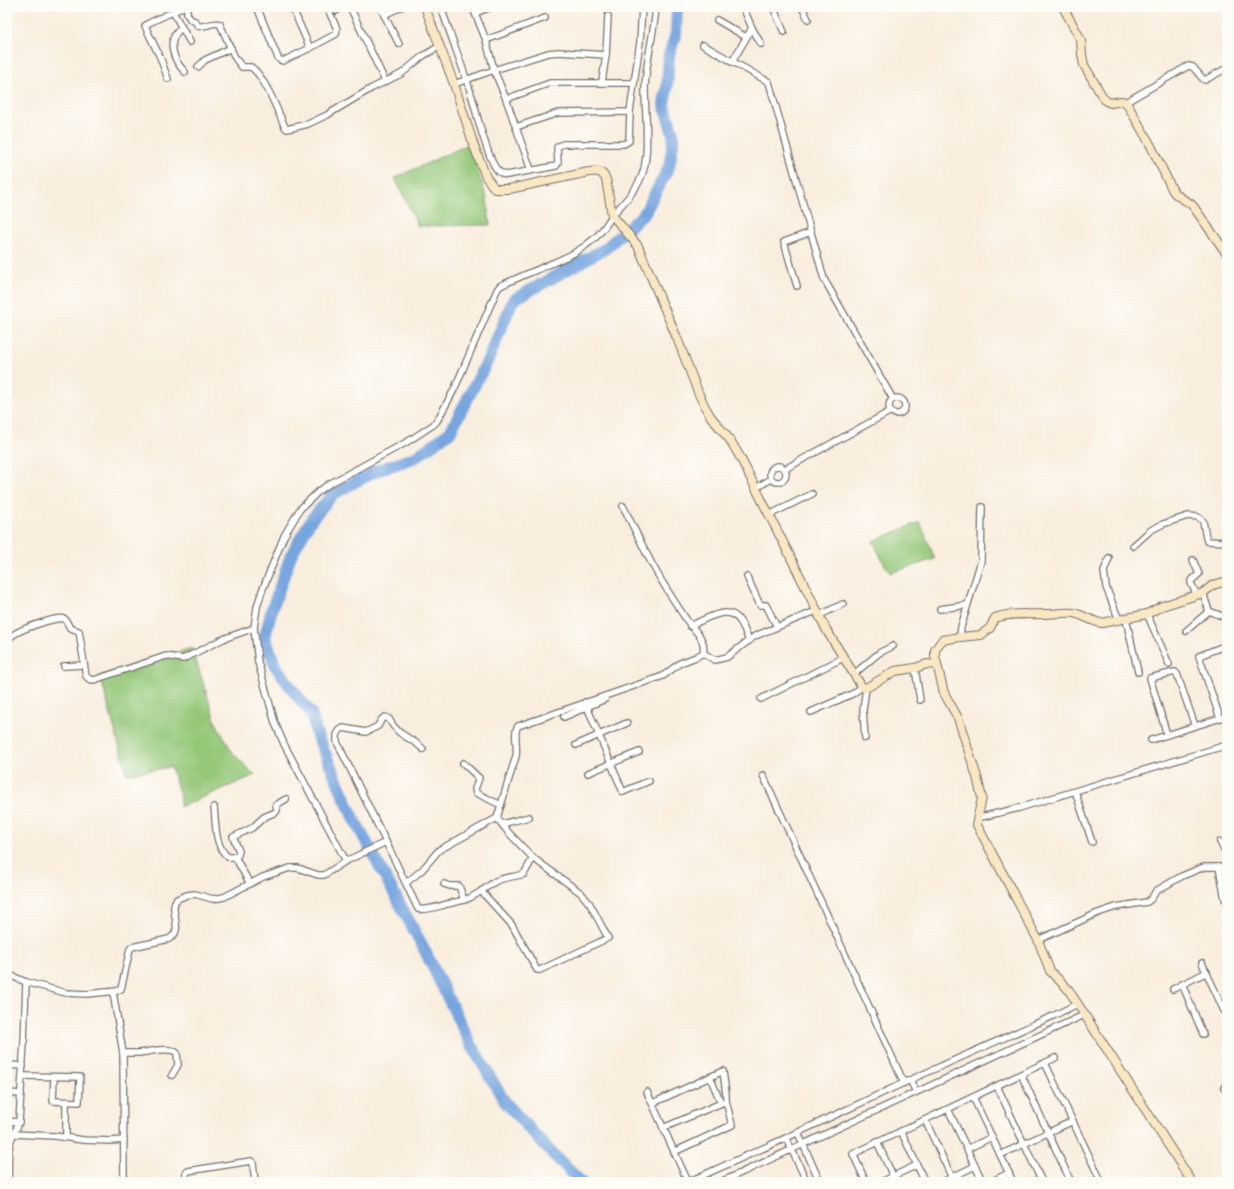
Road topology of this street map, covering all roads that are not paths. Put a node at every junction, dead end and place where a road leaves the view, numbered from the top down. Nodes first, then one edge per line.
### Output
1 (183, 7) edge
2 (187, 7) edge
3 (257, 7) edge
4 (292, 7) edge
5 (327, 7) edge
6 (342, 7) edge
7 (350, 7) edge
8 (380, 7) edge
9 (401, 7) edge
10 (425, 7) edge
11 (441, 7) edge
12 (492, 7) edge
13 (642, 7) edge
14 (656, 7) edge
15 (743, 7) edge
16 (773, 7) edge
17 (802, 7) edge
18 (1063, 7) edge
19 (474, 10) edge
20 (336, 11) dead end
21 (173, 12) junction
22 (384, 15) junction
23 (608, 16) dead end
24 (545, 18) dead end
25 (808, 19) dead end
26 (717, 20) dead end
27 (182, 28) junction
28 (752, 28) junction
29 (784, 32) dead end
30 (746, 37) junction
31 (486, 40) junction
32 (190, 42) dead end
33 (398, 44) dead end
34 (761, 44) dead end
35 (703, 45) dead end
36 (440, 46) junction
37 (231, 48) junction
38 (310, 48) junction
39 (606, 55) junction
40 (732, 62) junction
41 (198, 67) dead end
42 (1227, 68) edge
43 (494, 70) junction
44 (185, 72) dead end
45 (168, 79) dead end
46 (384, 79) dead end
47 (466, 79) junction
48 (602, 82) junction
49 (634, 83) junction
50 (454, 84) junction
51 (506, 99) junction
52 (1126, 102) junction
53 (630, 112) junction
54 (516, 127) junction
55 (531, 170) junction
56 (613, 216) junction
57 (811, 232) junction
58 (1227, 254) edge
59 (797, 286) dead end
60 (894, 399) junction
61 (891, 411) junction
62 (785, 469) junction
63 (771, 478) junction
64 (756, 488) junction
65 (812, 494) dead end
66 (623, 506) dead end
67 (982, 507) dead end
68 (769, 515) junction
69 (1227, 542) edge
70 (1133, 546) dead end
71 (1108, 558) dead end
72 (1193, 560) dead end
73 (747, 577) dead end
74 (1227, 581) edge
75 (1200, 594) junction
76 (844, 604) dead end
77 (967, 605) junction
78 (940, 609) dead end
79 (1209, 611) junction
80 (817, 613) junction
81 (1147, 614) junction
82 (1222, 616) dead end
83 (1122, 619) junction
84 (690, 626) junction
85 (777, 627) junction
86 (254, 628) junction
87 (1186, 631) dead end
88 (960, 637) junction
89 (748, 641) junction
90 (7, 642) edge
91 (893, 646) dead end
92 (703, 653) junction
93 (1227, 655) edge
94 (843, 658) junction
95 (1168, 664) dead end
96 (84, 665) junction
97 (937, 665) junction
98 (64, 666) dead end
99 (915, 668) junction
100 (1138, 672) dead end
101 (854, 674) junction
102 (864, 688) junction
103 (617, 694) dead end
104 (761, 699) dead end
105 (920, 700) dead end
106 (586, 705) junction
107 (810, 712) dead end
108 (1227, 716) edge
109 (564, 717) dead end
110 (1220, 718) junction
111 (627, 723) dead end
112 (1195, 726) junction
113 (599, 735) junction
114 (1167, 735) junction
115 (865, 738) dead end
116 (1151, 740) dead end
117 (576, 745) dead end
118 (1227, 745) edge
119 (423, 748) dead end
120 (639, 752) dead end
121 (463, 763) dead end
122 (611, 764) junction
123 (588, 773) dead end
124 (763, 775) dead end
125 (649, 781) dead end
126 (1075, 791) junction
127 (286, 799) dead end
128 (501, 805) junction
129 (214, 807) dead end
130 (529, 817) dead end
131 (497, 818) junction
132 (977, 818) junction
133 (502, 824) junction
134 (386, 842) junction
135 (1092, 842) dead end
136 (1220, 842) dead end
137 (1227, 854) edge
138 (235, 857) junction
139 (533, 858) junction
140 (346, 861) junction
141 (1218, 867) junction
142 (1227, 867) edge
143 (406, 883) junction
144 (250, 884) junction
145 (444, 884) dead end
146 (481, 891) junction
147 (1225, 899) dead end
148 (464, 900) junction
149 (1038, 940) junction
150 (1202, 963) dead end
151 (1207, 972) junction
152 (7, 974) edge
153 (26, 982) junction
154 (1182, 984) junction
155 (1173, 989) dead end
156 (113, 992) junction
157 (1077, 1004) junction
158 (1084, 1015) junction
159 (1227, 1017) edge
160 (1203, 1034) dead end
161 (123, 1053) junction
162 (1055, 1058) dead end
163 (1045, 1063) junction
164 (7, 1065) edge
165 (23, 1066) junction
166 (1021, 1074) junction
167 (172, 1075) dead end
168 (22, 1076) junction
169 (54, 1077) junction
170 (710, 1077) junction
171 (910, 1080) junction
172 (904, 1083) junction
173 (997, 1086) junction
174 (647, 1092) dead end
175 (916, 1092) junction
176 (7, 1093) edge
177 (21, 1094) junction
178 (973, 1097) junction
179 (66, 1102) junction
180 (723, 1102) junction
181 (653, 1103) junction
182 (948, 1109) junction
183 (925, 1120) junction
184 (1073, 1121) junction
185 (7, 1122) edge
186 (19, 1122) junction
187 (663, 1128) junction
188 (901, 1131) junction
189 (1048, 1132) junction
190 (798, 1133) junction
191 (14, 1134) junction
192 (66, 1134) dead end
193 (992, 1137) junction
194 (786, 1138) junction
195 (124, 1140) junction
196 (877, 1142) junction
197 (803, 1144) junction
198 (1024, 1144) junction
199 (967, 1149) junction
200 (792, 1150) junction
201 (674, 1152) junction
202 (1000, 1155) junction
203 (917, 1165) junction
204 (975, 1166) junction
205 (1009, 1173) junction
206 (893, 1176) junction
207 (953, 1180) edge
208 (8, 1182) edge
209 (124, 1182) edge
210 (185, 1182) edge
211 (255, 1182) edge
212 (688, 1182) edge
213 (721, 1182) edge
214 (807, 1182) edge
215 (820, 1182) edge
216 (866, 1182) edge
217 (881, 1182) edge
218 (925, 1182) edge
219 (942, 1182) edge
220 (983, 1182) edge
221 (990, 1182) edge
222 (1013, 1182) edge
223 (1042, 1182) edge
224 (1071, 1182) edge
225 (1094, 1182) edge
226 (1192, 1182) edge

1 - 21 street
2 - 37 street
3 - 38 street
4 - 38 street
5 - 38 street
6 - 20 street
7 - 46 street
8 - 22 street
9 - 22 street
10 - 36 street
11 - 47 street
12 - 19 street
13 - 49 street
14 - 56 street
15 - 28 street
16 - 29 street
17 - 25 street
18 - 52 street
19 - 31 street
21 - 27 street
21 - 45 street
22 - 33 street
23 - 39 street
24 - 31 street
26 - 30 street
27 - 32 street
27 - 44 street
28 - 30 street
28 - 34 street
30 - 40 street
31 - 43 street
35 - 40 street
36 - 37 street
36 - 50 street
37 - 41 street
39 - 43 street
39 - 48 street
40 - 57 street
42 - 52 street
43 - 47 street
43 - 51 street
47 - 50 street
47 - 55 street
48 - 49 street
48 - 51 street
49 - 53 street
50 - 56 street
51 - 54 street
52 - 58 street
53 - 54 street
53 - 55 street
54 - 55 street
56 - 64 street
56 - 86 street
57 - 59 street
57 - 60 street
60 - 61 street
60 - 61 street
61 - 62 street
62 - 63 street
62 - 63 street
63 - 64 street
64 - 68 street
65 - 68 street
66 - 84 street
67 - 77 street
68 - 80 street
69 - 70 street
71 - 83 street
72 - 75 street
73 - 85 street
74 - 75 street
75 - 79 street
75 - 81 street
76 - 80 street
77 - 78 street
77 - 88 street
79 - 82 street
79 - 87 street
80 - 85 street
80 - 94 street
81 - 83 street
81 - 95 street
83 - 88 street
83 - 100 street
84 - 89 street
84 - 92 street
85 - 89 street
86 - 96 street
86 - 140 street
88 - 97 street
89 - 92 street
90 - 96 street
91 - 101 street
92 - 106 street
93 - 110 street
94 - 101 street
94 - 104 street
96 - 98 street
97 - 99 street
97 - 132 street
99 - 102 street
99 - 105 street
101 - 102 street
102 - 107 street
102 - 115 street
103 - 106 street
106 - 109 street
106 - 113 street
106 - 128 street
108 - 110 street
110 - 112 street
111 - 113 street
112 - 114 street
112 - 114 street
113 - 117 street
113 - 122 street
114 - 116 street
118 - 126 street
119 - 134 street
120 - 122 street
121 - 128 street
122 - 123 street
122 - 125 street
124 - 172 street
126 - 132 street
126 - 135 street
127 - 138 street
128 - 131 street
129 - 138 street
130 - 133 street
131 - 133 street
131 - 143 street
132 - 149 street
133 - 139 street
134 - 140 street
134 - 143 street
136 - 137 street
138 - 144 street
139 - 146 street
139 - 146 street
140 - 144 street
141 - 142 street
141 - 147 street
141 - 149 street
143 - 148 street
144 - 156 street
145 - 148 street
146 - 148 street
149 - 157 street
150 - 151 street
151 - 154 street
151 - 159 street
152 - 153 street
153 - 156 street
153 - 165 street
154 - 155 street
154 - 160 street
156 - 161 street
157 - 158 street
157 - 171 street
158 - 175 street
158 - 226 street
161 - 167 street
161 - 195 street
162 - 163 street
163 - 166 street
163 - 184 street
164 - 165 street
165 - 168 street
166 - 173 street
166 - 189 street
168 - 169 street
168 - 177 street
169 - 179 street
169 - 179 street
170 - 180 street
170 - 180 street
170 - 181 street
171 - 172 street
171 - 175 street
172 - 190 street
173 - 178 street
173 - 198 street
174 - 181 street
175 - 197 street
176 - 177 street
177 - 186 street
178 - 182 street
178 - 193 street
179 - 192 street
180 - 187 street
180 - 201 street
181 - 187 street
182 - 183 street
182 - 199 street
183 - 188 street
183 - 207 street
184 - 189 street
184 - 225 street
185 - 186 street
186 - 191 street
187 - 201 street
188 - 196 street
188 - 203 street
189 - 198 street
189 - 224 street
190 - 194 street
190 - 197 street
191 - 195 street
191 - 208 street
193 - 199 street
193 - 202 street
194 - 200 street
194 - 212 street
195 - 209 street
196 - 206 street
196 - 216 street
197 - 200 street
197 - 215 street
198 - 202 street
198 - 223 street
199 - 204 street
200 - 213 street
200 - 214 street
201 - 212 street
202 - 205 street
203 - 206 street
203 - 218 street
204 - 207 street
204 - 220 street
205 - 221 street
205 - 222 street
206 - 217 street
207 - 219 street
210 - 211 street

